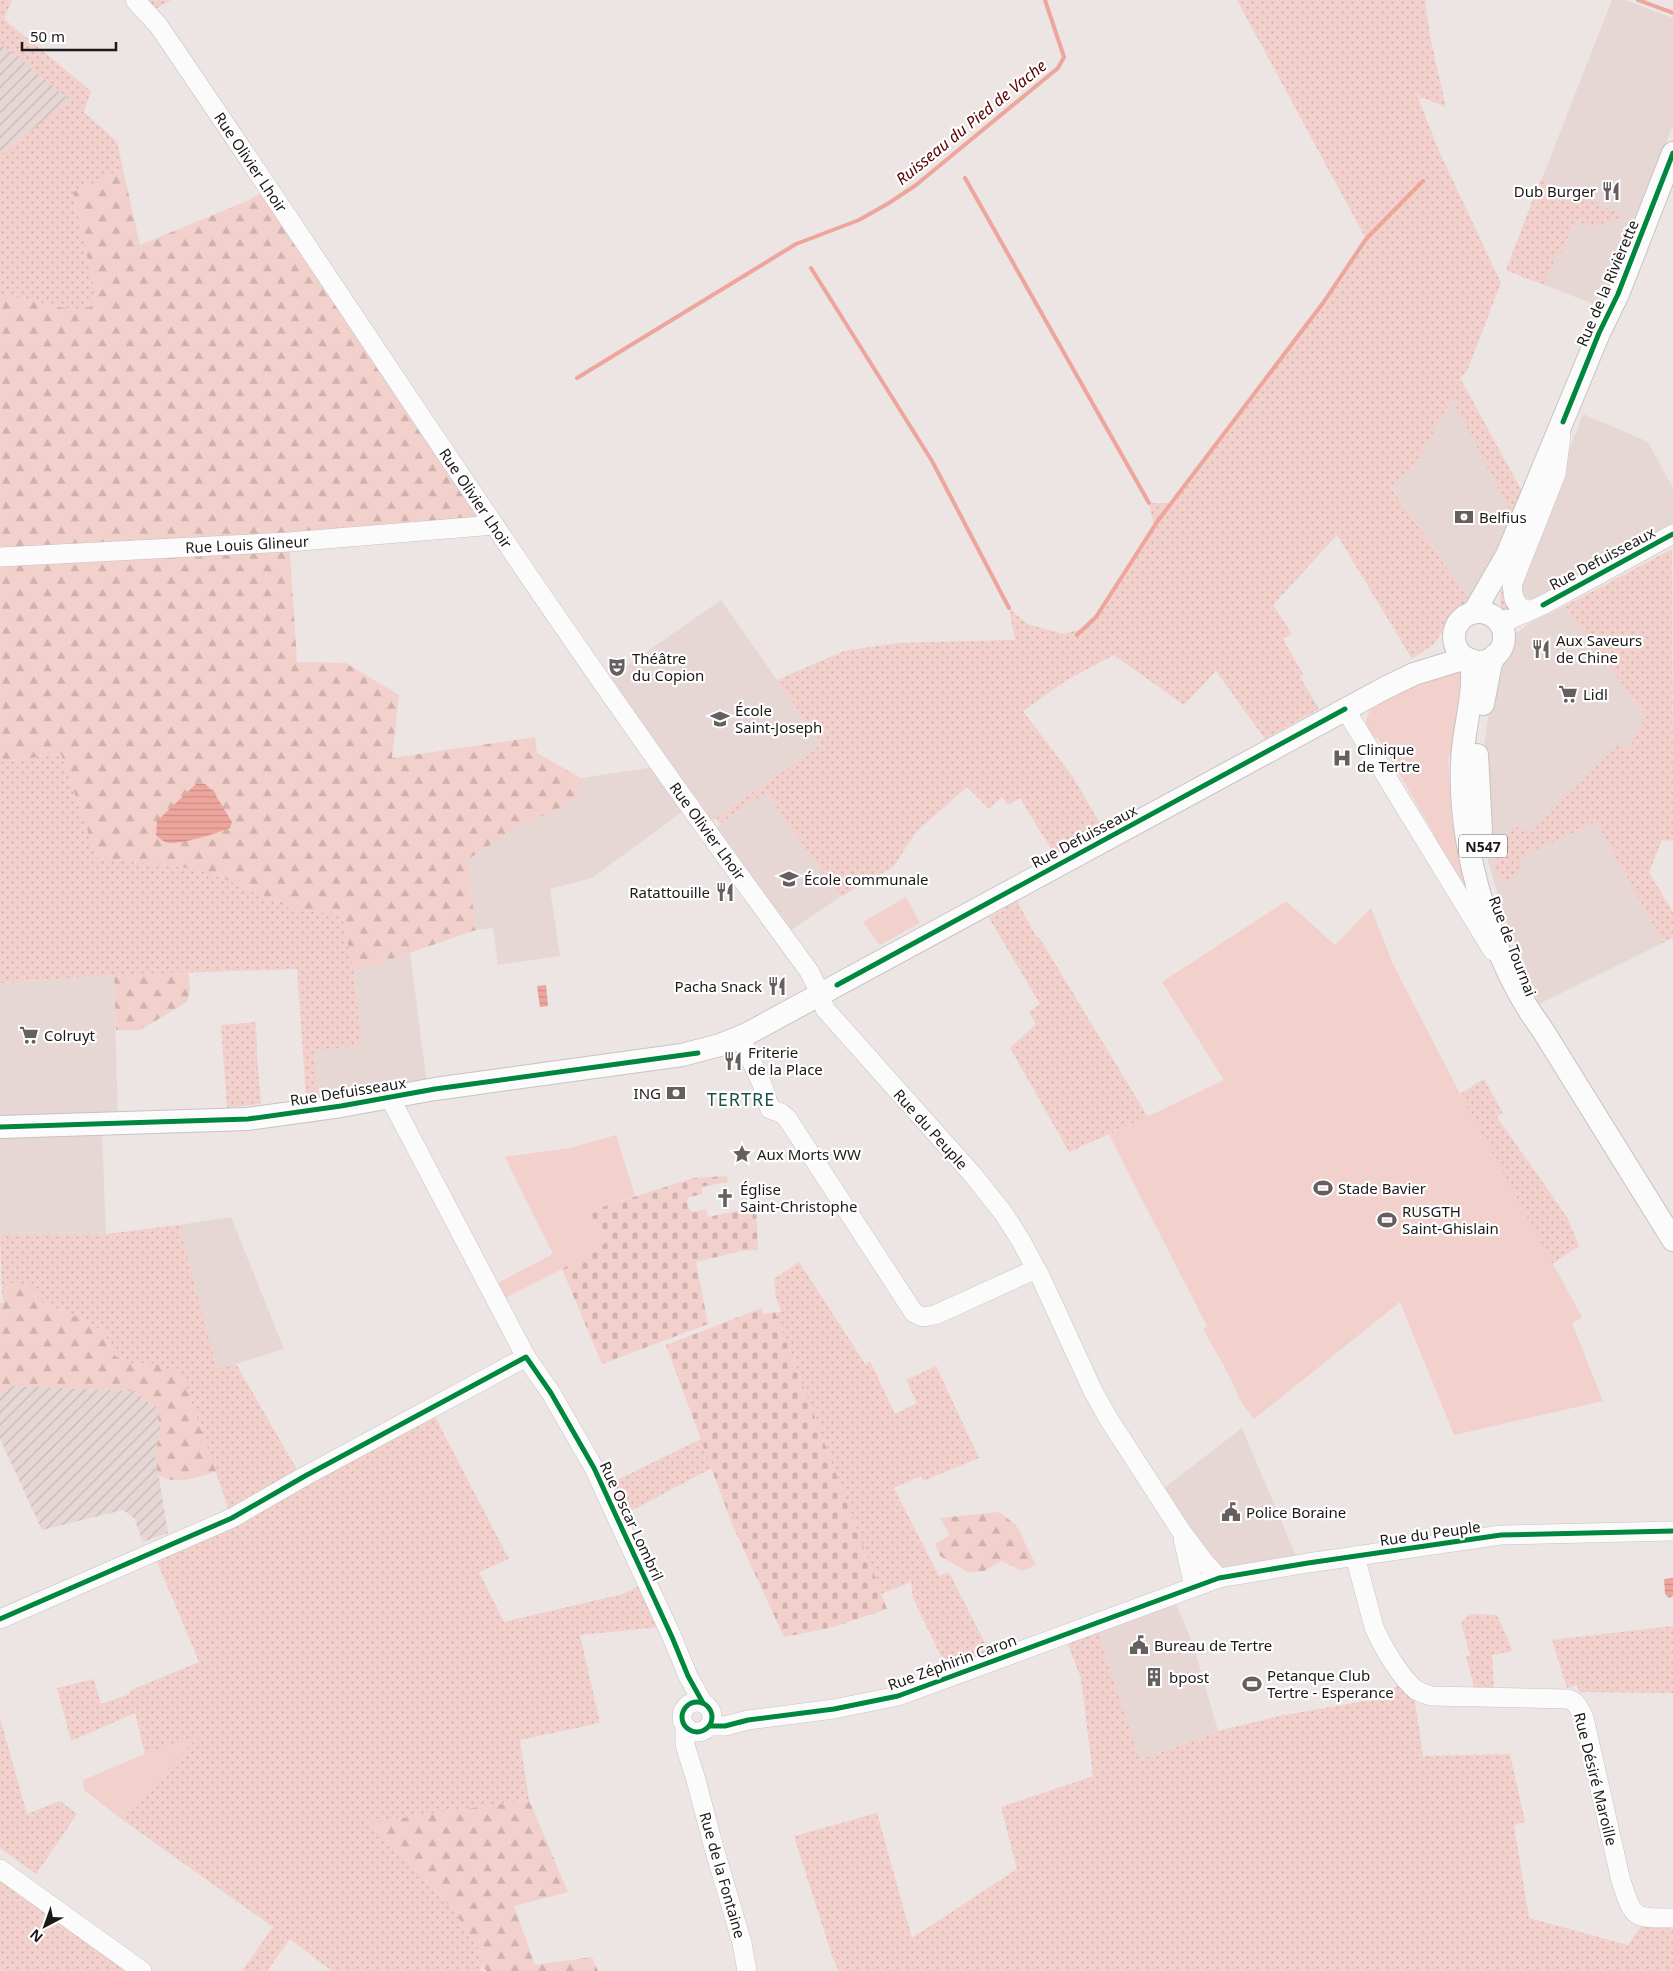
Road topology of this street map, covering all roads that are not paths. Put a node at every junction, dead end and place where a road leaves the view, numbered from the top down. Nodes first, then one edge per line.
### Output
1 (135, 0) edge
2 (1673, 153) edge
3 (1563, 422) junction
4 (494, 525) junction
5 (1673, 534) edge
6 (0, 557) edge
7 (1536, 608) junction
8 (1493, 628) junction
9 (1454, 631) junction
10 (1468, 659) junction
11 (1414, 674) junction
12 (1345, 709) junction
13 (1508, 974) junction
14 (820, 995) junction
15 (1542, 1029) junction
16 (740, 1037) junction
17 (390, 1098) junction
18 (0, 1126) edge
19 (1673, 1240) edge
20 (1036, 1269) junction
21 (526, 1357) junction
22 (1673, 1530) edge
23 (1181, 1531) junction
24 (1355, 1556) junction
25 (1219, 1578) junction
26 (1194, 1586) junction
27 (0, 1619) edge
28 (699, 1718) junction
29 (0, 1869) edge
30 (1673, 1918) edge
31 (142, 1971) edge
32 (747, 1971) edge

1 - 4 street, Rue Olivier Lhoir
2 - 3 main road, Rue de la Rivièrette / N547
3 - 7 street
3 - 8 main road, Rue de la Rivièrette / N547
4 - 6 street, Rue Louis Glineur
4 - 14 street, Rue Olivier Lhoir
5 - 7 street, Rue Defuisseaux
7 - 8 street, Rue Defuisseaux
8 - 9 main road, Rue Defuisseaux
8 - 10 main road, Rue Defuisseaux
8 - 15 main road, Rue de Tournai / N547
9 - 10 main road
9 - 11 main road, Rue Defuisseaux
10 - 11 main road, Rue Defuisseaux
10 - 13 main road, Rue de Tournai / N547
11 - 12 main road, Rue Defuisseaux
12 - 13 street, Rue de Tournai
12 - 14 main road, Rue Defuisseaux
13 - 15 main road, Rue de Tournai / N547
14 - 16 main road, Rue Defuisseaux
14 - 20 street, Rue du Peuple
15 - 19 main road, Rue de Tournai / N547
16 - 17 main road, Rue Defuisseaux
16 - 20 street
17 - 18 main road, Rue Defuisseaux
17 - 21 street, Rue Oscar Lombril
20 - 23 street, Rue du Peuple
21 - 27 street
21 - 28 street, Rue Oscar Lombril
22 - 24 street, Rue du Peuple
23 - 25 street, Rue du Peuple
23 - 26 street, Rue du Peuple
24 - 25 street, Rue du Peuple
24 - 30 street, Rue Désiré Maroille
25 - 26 street, Rue du Peuple
26 - 28 street, Rue Zéphirin Caron
28 - 32 street, Rue de la Fontaine
29 - 31 street

